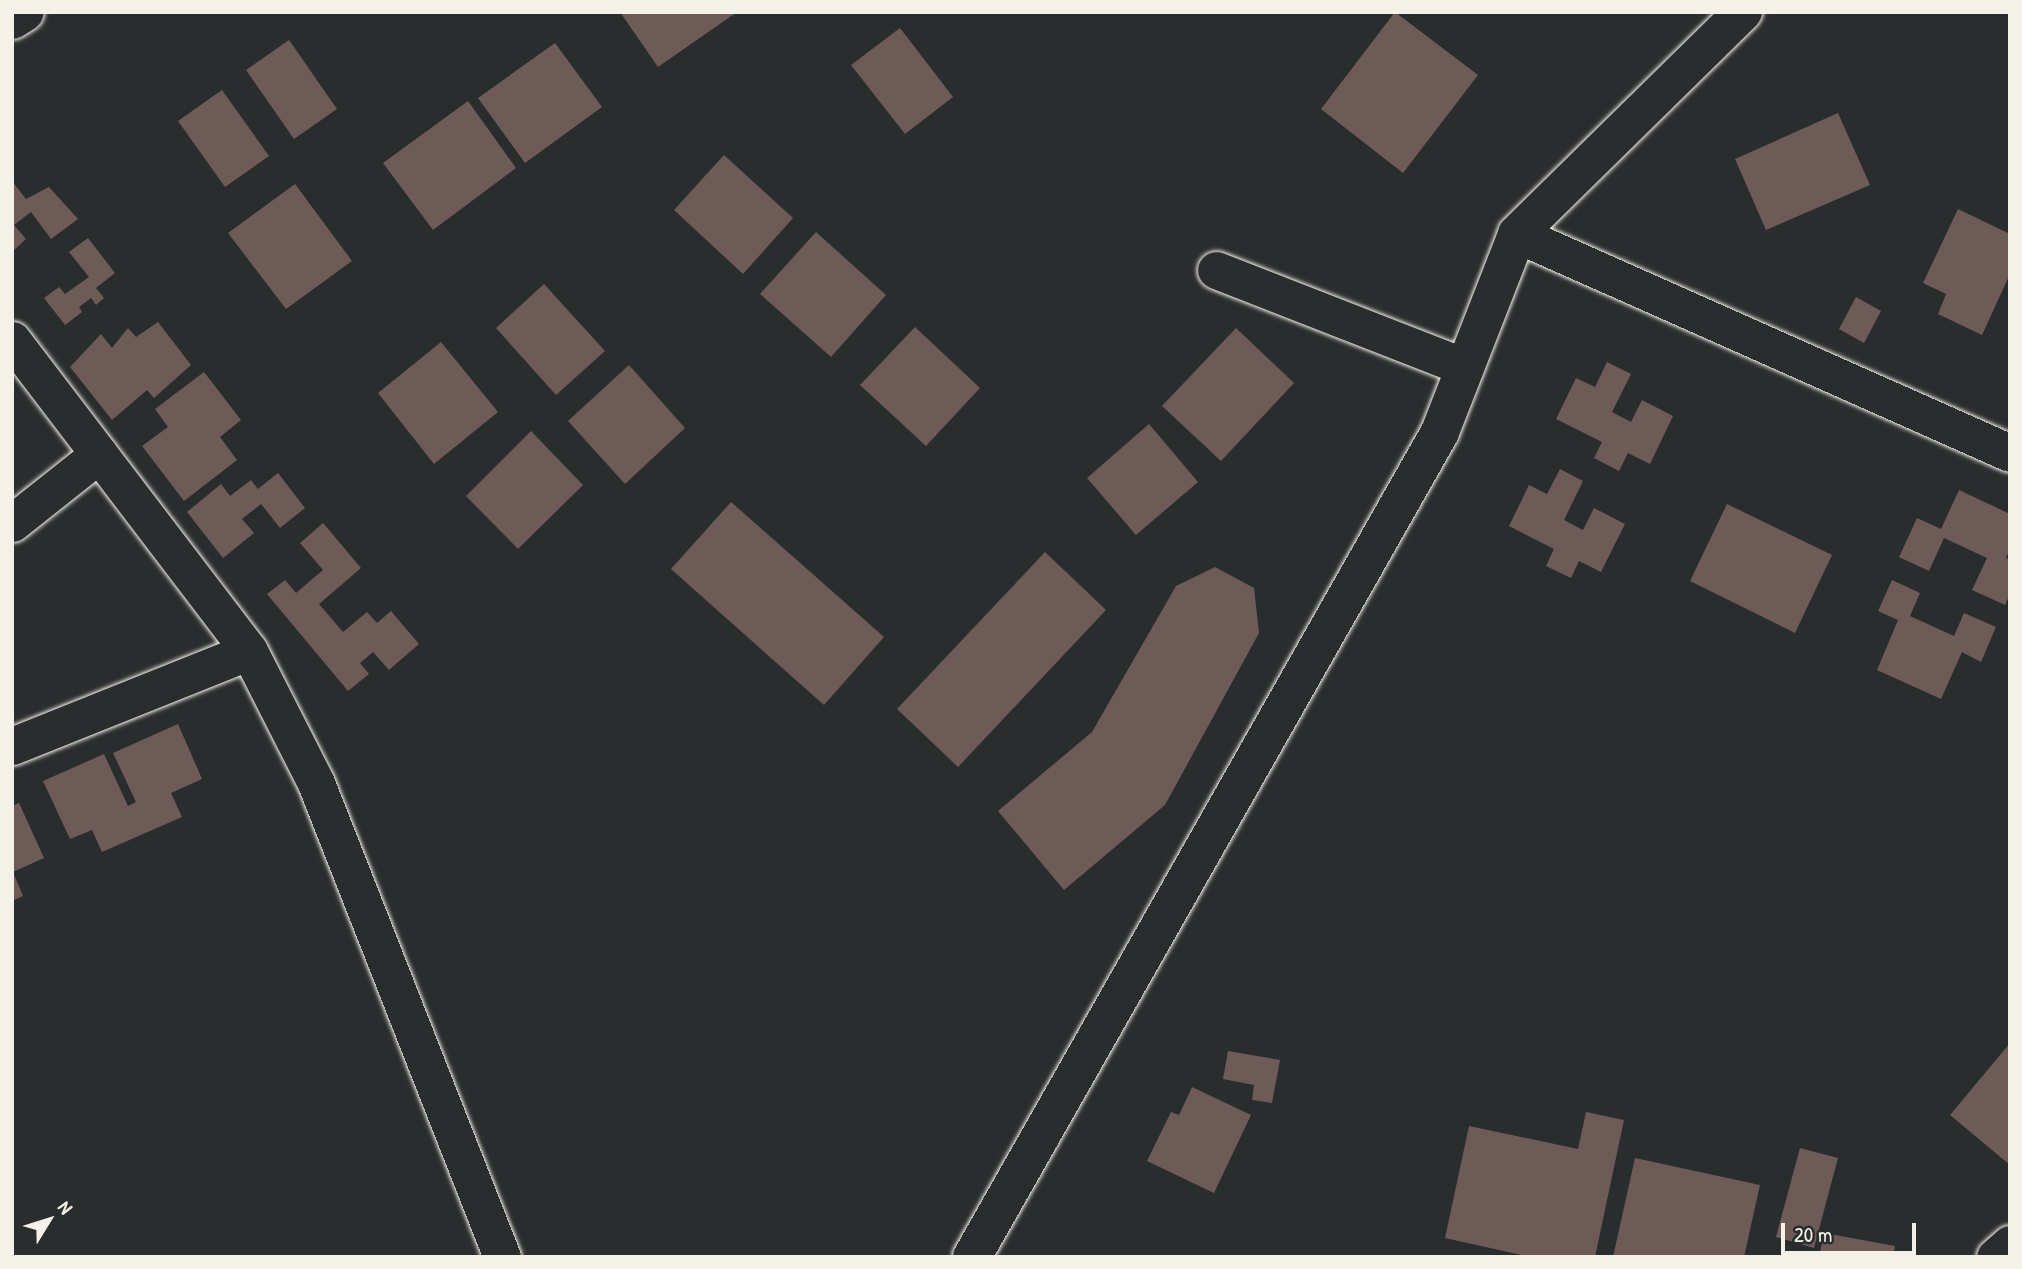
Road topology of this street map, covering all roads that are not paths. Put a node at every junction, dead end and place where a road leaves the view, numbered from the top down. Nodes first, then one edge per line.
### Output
1 (26, 12) edge
2 (1744, 12) edge
3 (12, 20) edge
4 (1517, 234) junction
5 (1216, 270) dead end
6 (12, 340) edge
7 (1465, 367) junction
8 (99, 453) junction
9 (2010, 453) edge
10 (12, 523) edge
11 (249, 651) junction
12 (12, 746) edge
13 (2010, 1244) edge
14 (502, 1257) edge
15 (972, 1257) edge
16 (1995, 1257) edge

1 - 3 street
2 - 4 street
4 - 7 street
4 - 9 street
5 - 7 street
6 - 8 street
7 - 15 street
8 - 10 street
8 - 11 street
11 - 12 street
11 - 14 street
13 - 16 street

